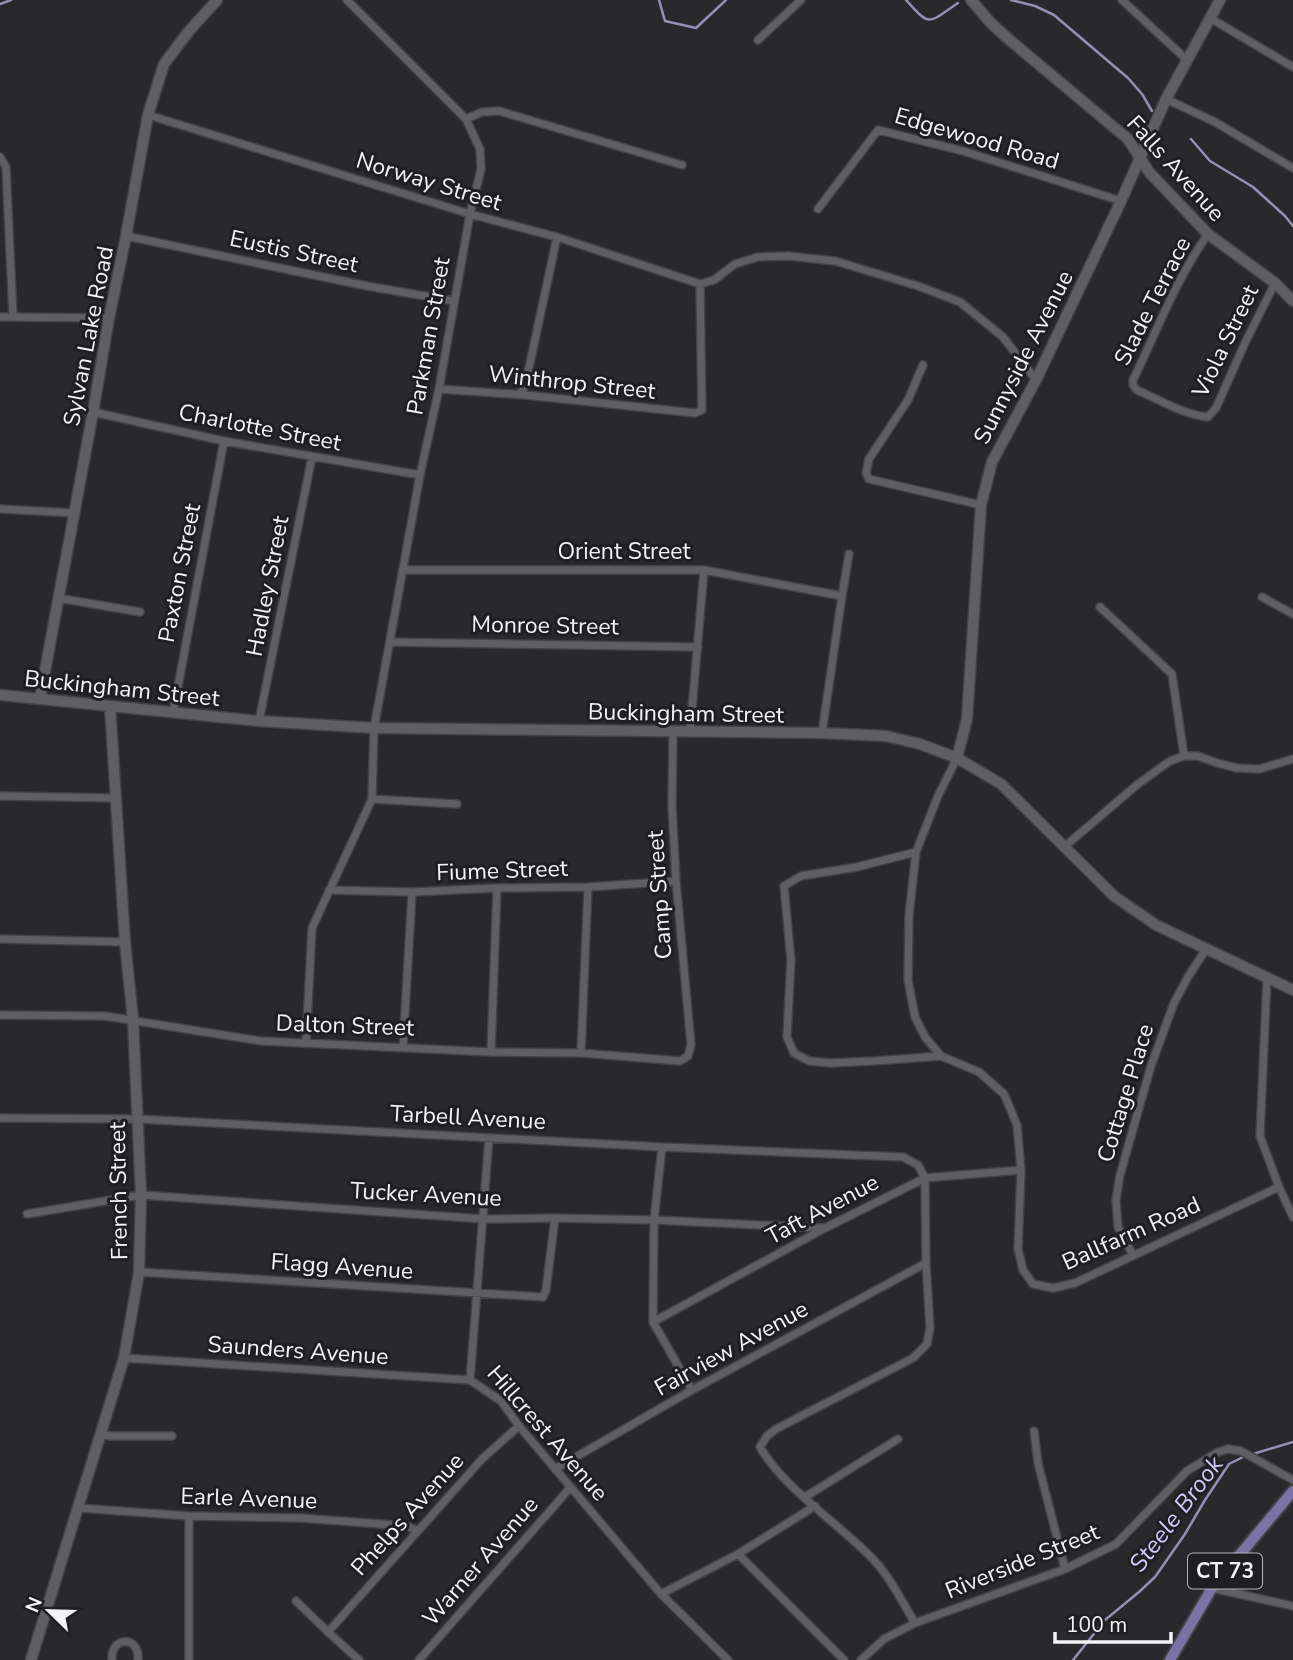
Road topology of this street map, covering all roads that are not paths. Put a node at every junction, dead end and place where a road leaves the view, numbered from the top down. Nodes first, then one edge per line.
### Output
1 (217, 0) edge
2 (347, 0) edge
3 (801, 0) edge
4 (971, 0) edge
5 (1122, 0) edge
6 (1220, 0) edge
7 (1210, 18) junction
8 (758, 40) dead end
9 (1186, 59) junction
10 (1293, 67) edge
11 (1166, 99) junction
12 (148, 115) junction
13 (466, 119) junction
14 (0, 157) edge
15 (1140, 158) junction
16 (682, 165) dead end
17 (1293, 168) edge
18 (1121, 201) junction
19 (818, 209) dead end
20 (470, 214) junction
21 (1208, 234) junction
22 (126, 236) junction
23 (557, 237) junction
24 (1275, 283) junction
25 (700, 284) junction
26 (454, 301) junction
27 (1293, 301) edge
28 (13, 316) junction
29 (0, 317) edge
30 (109, 318) junction
31 (923, 365) dead end
32 (1036, 380) junction
33 (1133, 385) joint
34 (439, 388) junction
35 (519, 394) junction
36 (93, 412) junction
37 (223, 441) junction
38 (312, 457) junction
39 (421, 475) junction
40 (982, 505) junction
41 (0, 509) edge
42 (74, 513) junction
43 (849, 554) dead end
44 (404, 570) junction
45 (704, 570) junction
46 (842, 596) junction
47 (1262, 597) dead end
48 (58, 598) junction
49 (1100, 607) dead end
50 (140, 612) dead end
51 (1293, 614) edge
52 (390, 642) junction
53 (698, 647) junction
54 (0, 695) edge
55 (40, 698) junction
56 (110, 706) junction
57 (173, 713) junction
58 (259, 722) junction
59 (374, 728) junction
60 (673, 732) junction
61 (690, 732) junction
62 (822, 733) junction
63 (1184, 756) junction
64 (957, 758) junction
65 (1293, 759) edge
66 (0, 796) edge
67 (115, 798) junction
68 (372, 799) junction
69 (457, 804) dead end
70 (1064, 847) junction
71 (916, 852) junction
72 (676, 881) junction
73 (588, 887) junction
74 (497, 888) junction
75 (329, 890) junction
76 (412, 892) junction
77 (0, 939) edge
78 (125, 942) junction
79 (1206, 949) junction
80 (1267, 978) junction
81 (1293, 990) edge
82 (0, 1015) edge
83 (133, 1020) junction
84 (306, 1043) junction
85 (402, 1047) junction
86 (492, 1052) junction
87 (580, 1053) junction
88 (688, 1056) joint
89 (941, 1056) junction
90 (0, 1118) edge
91 (137, 1119) junction
92 (489, 1138) junction
93 (662, 1147) junction
94 (1021, 1170) junction
95 (925, 1178) junction
96 (1279, 1187) junction
97 (141, 1195) junction
98 (27, 1213) dead end
99 (1293, 1217) edge
100 (555, 1218) junction
101 (484, 1219) junction
102 (654, 1220) junction
103 (825, 1228) junction
104 (1133, 1255) junction
105 (926, 1263) junction
106 (139, 1272) junction
107 (476, 1293) junction
108 (653, 1322) junction
109 (124, 1358) junction
110 (470, 1380) junction
111 (692, 1390) junction
112 (519, 1426) junction
113 (1034, 1431) dead end
114 (100, 1434) junction
115 (172, 1436) dead end
116 (898, 1439) dead end
117 (555, 1469) junction
118 (1293, 1480) edge
119 (570, 1488) junction
120 (1293, 1491) edge
121 (804, 1497) junction
122 (814, 1506) junction
123 (79, 1508) junction
124 (189, 1516) junction
125 (418, 1531) junction
126 (738, 1554) junction
127 (1065, 1569) junction
128 (1212, 1588) junction
129 (661, 1594) junction
130 (296, 1601) dead end
131 (1293, 1606) edge
132 (915, 1623) junction
133 (328, 1632) junction
134 (31, 1660) edge
135 (112, 1660) edge
136 (138, 1660) edge
137 (189, 1660) edge
138 (359, 1660) edge
139 (419, 1660) edge
140 (728, 1660) edge
141 (844, 1660) edge
142 (861, 1660) edge
143 (1170, 1660) edge

1 - 12 main road, Sylvan Lake Road
2 - 13 street, Parkman Street
3 - 8 street
4 - 15 main road, Falls Avenue
5 - 9 street
6 - 7 main road, Sunnyside Avenue
7 - 9 main road, Sunnyside Avenue
7 - 10 street
9 - 11 main road, Sunnyside Avenue
11 - 15 main road, Sunnyside Avenue
11 - 17 street
12 - 20 street, Norway Street
12 - 22 main road, Sylvan Lake Road
13 - 16 street
13 - 20 street, Parkman Street
14 - 28 street
15 - 18 main road, Sunnyside Avenue
15 - 21 main road, Falls Avenue
18 - 19 street, Edgewood Road
18 - 32 main road, Sunnyside Avenue
20 - 23 street, Norway Street
20 - 26 street, Parkman Street
21 - 24 main road, Falls Avenue
21 - 33 street, Slade Terrace
22 - 26 street, Eustis Street
22 - 30 main road, Sylvan Lake Road
23 - 25 street, Norway Street
23 - 35 street
24 - 27 main road, Falls Avenue
24 - 33 street, Viola Street
25 - 32 street
25 - 35 street, Winthrop Street
26 - 34 street, Parkman Street
28 - 29 street
28 - 30 street
30 - 36 main road, Sylvan Lake Road
31 - 40 street
32 - 40 main road, Sunnyside Avenue
34 - 35 street, Winthrop Street
34 - 39 street, Parkman Street
36 - 37 street, Charlotte Street
36 - 42 main road, Sylvan Lake Road
37 - 38 street, Charlotte Street
37 - 57 street, Paxton Street
38 - 39 street, Charlotte Street
38 - 58 street, Hadley Street
39 - 44 street, Parkman Street
40 - 64 main road, Sunnyside Avenue
41 - 42 street
42 - 48 main road, Sylvan Lake Road
43 - 46 street
44 - 45 street, Orient Street
44 - 52 street, Parkman Street
45 - 46 street, Orient Street
45 - 53 street
46 - 62 street
47 - 51 street
48 - 50 street
48 - 55 main road, Sylvan Lake Road
49 - 63 street
52 - 53 street, Monroe Street
52 - 59 street, Parkman Street
53 - 61 street
54 - 55 main road, Buckingham Street
55 - 56 main road, Buckingham Street
56 - 57 main road, Buckingham Street
56 - 67 main road, French Street
57 - 58 main road, Buckingham Street
58 - 59 main road, Buckingham Street
59 - 60 main road, Buckingham Street
59 - 68 street, Parkman Street
60 - 61 main road, Buckingham Street
60 - 72 street, Camp Street
61 - 62 main road, Buckingham Street
62 - 64 main road, Buckingham Street
63 - 65 street
63 - 70 street
64 - 70 main road, Buckingham Street
64 - 71 street
66 - 67 street
67 - 78 main road, French Street
68 - 69 street
68 - 75 street
70 - 79 main road, Buckingham Street
71 - 89 street
71 - 89 street
72 - 73 street, Fiume Street
72 - 88 street, Camp Street
73 - 74 street, Fiume Street
73 - 87 street
74 - 76 street, Fiume Street
74 - 86 street
75 - 76 street, Fiume Street
75 - 84 street
76 - 85 street
77 - 78 street
78 - 83 main road, French Street
79 - 80 main road, Buckingham Street
79 - 104 street, Cottage Place
80 - 81 main road, Buckingham Street
80 - 96 street
82 - 83 street, Dalton Street
83 - 84 street, Dalton Street
83 - 91 main road, French Street
84 - 85 street, Dalton Street
85 - 86 street, Dalton Street
86 - 87 street, Dalton Street
87 - 88 street, Dalton Street
89 - 94 street, Ballfarm Road
90 - 91 street, Tarbell Avenue
91 - 92 street, Tarbell Avenue
91 - 97 main road, French Street
92 - 93 street, Tarbell Avenue
92 - 101 street, Hillcrest Avenue
93 - 95 street, Tarbell Avenue
93 - 102 street
94 - 95 street, Taft Avenue
94 - 104 street, Ballfarm Road
95 - 103 street, Taft Avenue
95 - 105 street
96 - 99 street
96 - 104 street, Ballfarm Road
97 - 98 street, Tucker Avenue
97 - 101 street, Tucker Avenue
97 - 106 main road, French Street
100 - 101 street, Tucker Avenue
100 - 102 street, Tucker Avenue
100 - 107 street, Flagg Avenue
101 - 107 street, Hillcrest Avenue
102 - 103 street, Tucker Avenue
102 - 108 street
103 - 108 street, Taft Avenue
105 - 111 street, Fairview Avenue
105 - 121 street
106 - 107 street, Flagg Avenue
106 - 109 main road, French Street
107 - 110 street, Hillcrest Avenue
108 - 111 street
109 - 110 street, Saunders Avenue
109 - 114 main road, French Street
110 - 112 street, Hillcrest Avenue
111 - 117 street, Fairview Avenue
112 - 117 street, Hillcrest Avenue
112 - 125 street, Phelps Avenue
113 - 127 street
114 - 115 street
114 - 123 main road, French Street
116 - 121 street
117 - 119 street, Hillcrest Avenue
118 - 127 street, Riverside Street
119 - 129 street, Hillcrest Avenue
119 - 139 street, Warner Avenue
120 - 128 main road, CT 73
121 - 122 street
122 - 126 street
122 - 132 street
123 - 124 street, Earle Avenue
123 - 134 main road, French Street
124 - 125 street, Earle Avenue
124 - 137 street
125 - 133 street, Phelps Avenue
126 - 129 street
126 - 141 street
127 - 132 street, Riverside Street
128 - 131 street
128 - 143 main road, CT 73
129 - 140 street, Hillcrest Avenue
130 - 133 street
132 - 142 street, Riverside Street
133 - 138 street
135 - 136 street

